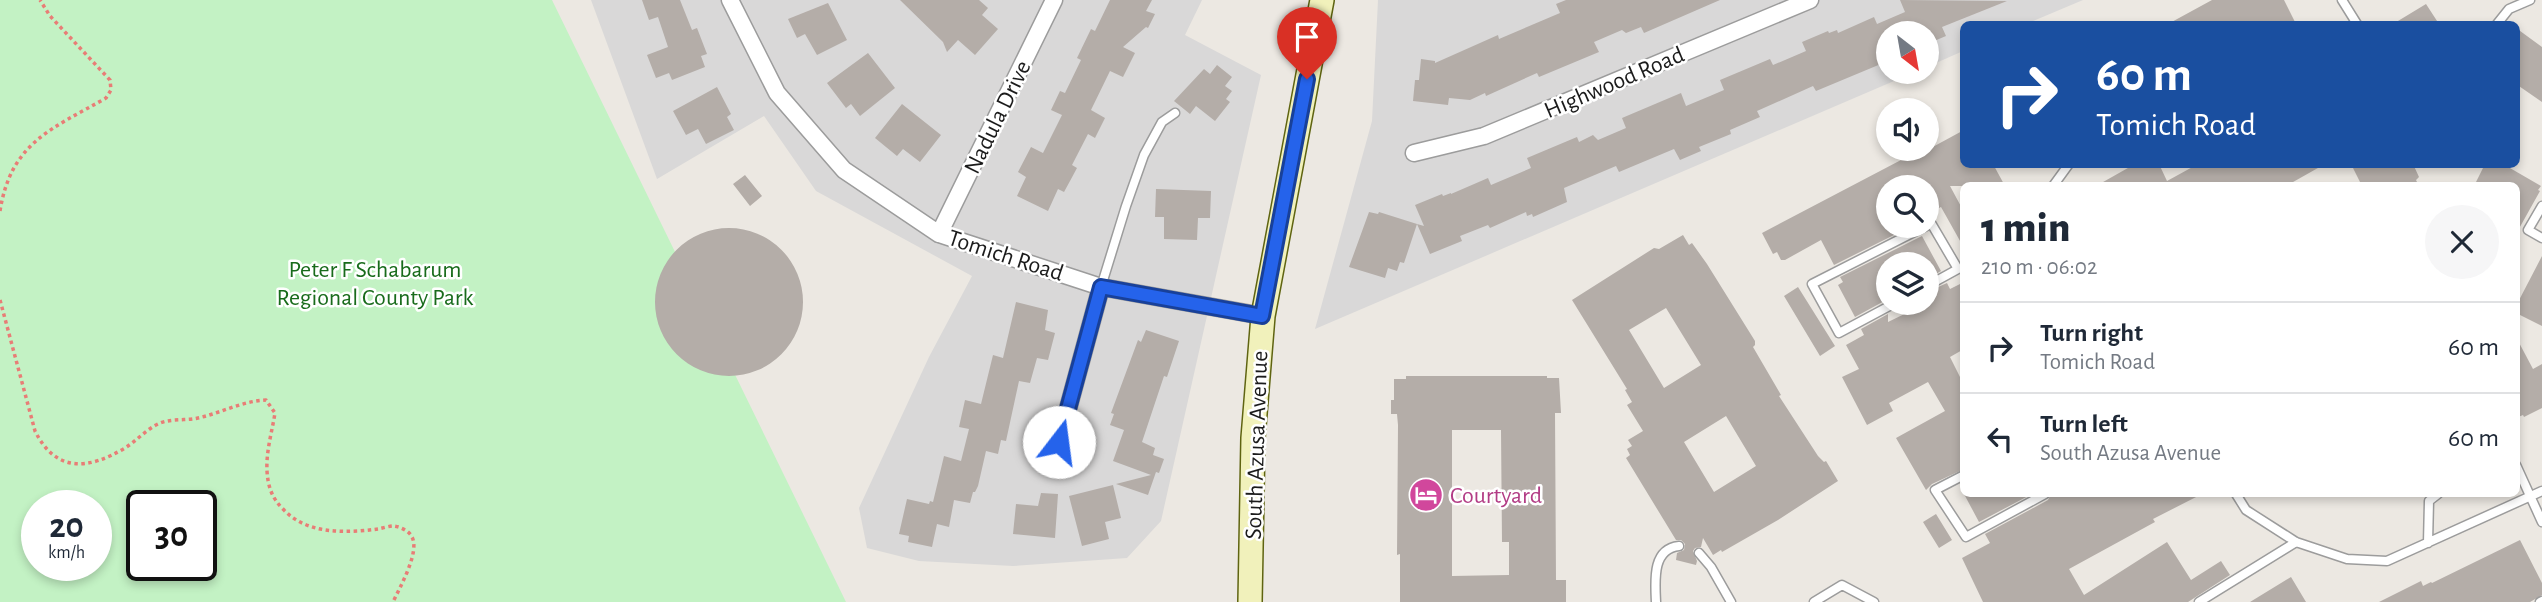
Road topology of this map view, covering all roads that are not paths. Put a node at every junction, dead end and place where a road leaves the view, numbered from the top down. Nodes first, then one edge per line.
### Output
1 (730, 0) edge
2 (1053, 0) edge
3 (1322, 0) edge
4 (1810, 0) edge
5 (2342, 0) edge
6 (2530, 0) edge
7 (2355, 21) edge
8 (2499, 21) edge
9 (1175, 113) dead end
10 (1414, 153) dead end
11 (2542, 206) edge
12 (939, 234) junction
13 (1939, 235) edge
14 (1901, 238) edge
15 (2542, 238) edge
16 (1960, 266) edge
17 (1960, 269) edge
18 (1939, 280) edge
19 (1101, 287) junction
20 (1876, 313) edge
21 (1262, 316) junction
22 (1059, 442) dead end
23 (2520, 473) edge
24 (1960, 477) edge
25 (2542, 491) edge
26 (2039, 497) edge
27 (2238, 497) edge
28 (2434, 497) edge
29 (2532, 498) junction
30 (2542, 522) edge
31 (2296, 542) junction
32 (2428, 543) junction
33 (1679, 546) dead end
34 (1699, 553) dead end
35 (1250, 602) edge
36 (1656, 602) edge
37 (1731, 602) edge
38 (1814, 602) edge
39 (1874, 602) edge
40 (2199, 602) edge

1 - 12 street, Tomich Road
2 - 12 street, Nadula Drive
3 - 21 street, South Azusa Avenue
4 - 10 street, Highwood Road
5 - 7 lane
6 - 8 lane
9 - 19 lane
11 - 15 lane
12 - 19 street, Tomich Road
13 - 16 lane
14 - 20 lane
17 - 18 lane
19 - 21 street, Tomich Road
19 - 22 street
21 - 35 street, South Azusa Avenue
23 - 29 lane
24 - 26 lane
25 - 29 lane
27 - 31 lane
28 - 32 lane
29 - 30 lane
29 - 32 lane
31 - 32 lane
31 - 40 lane
33 - 36 lane
34 - 37 lane
38 - 39 lane

